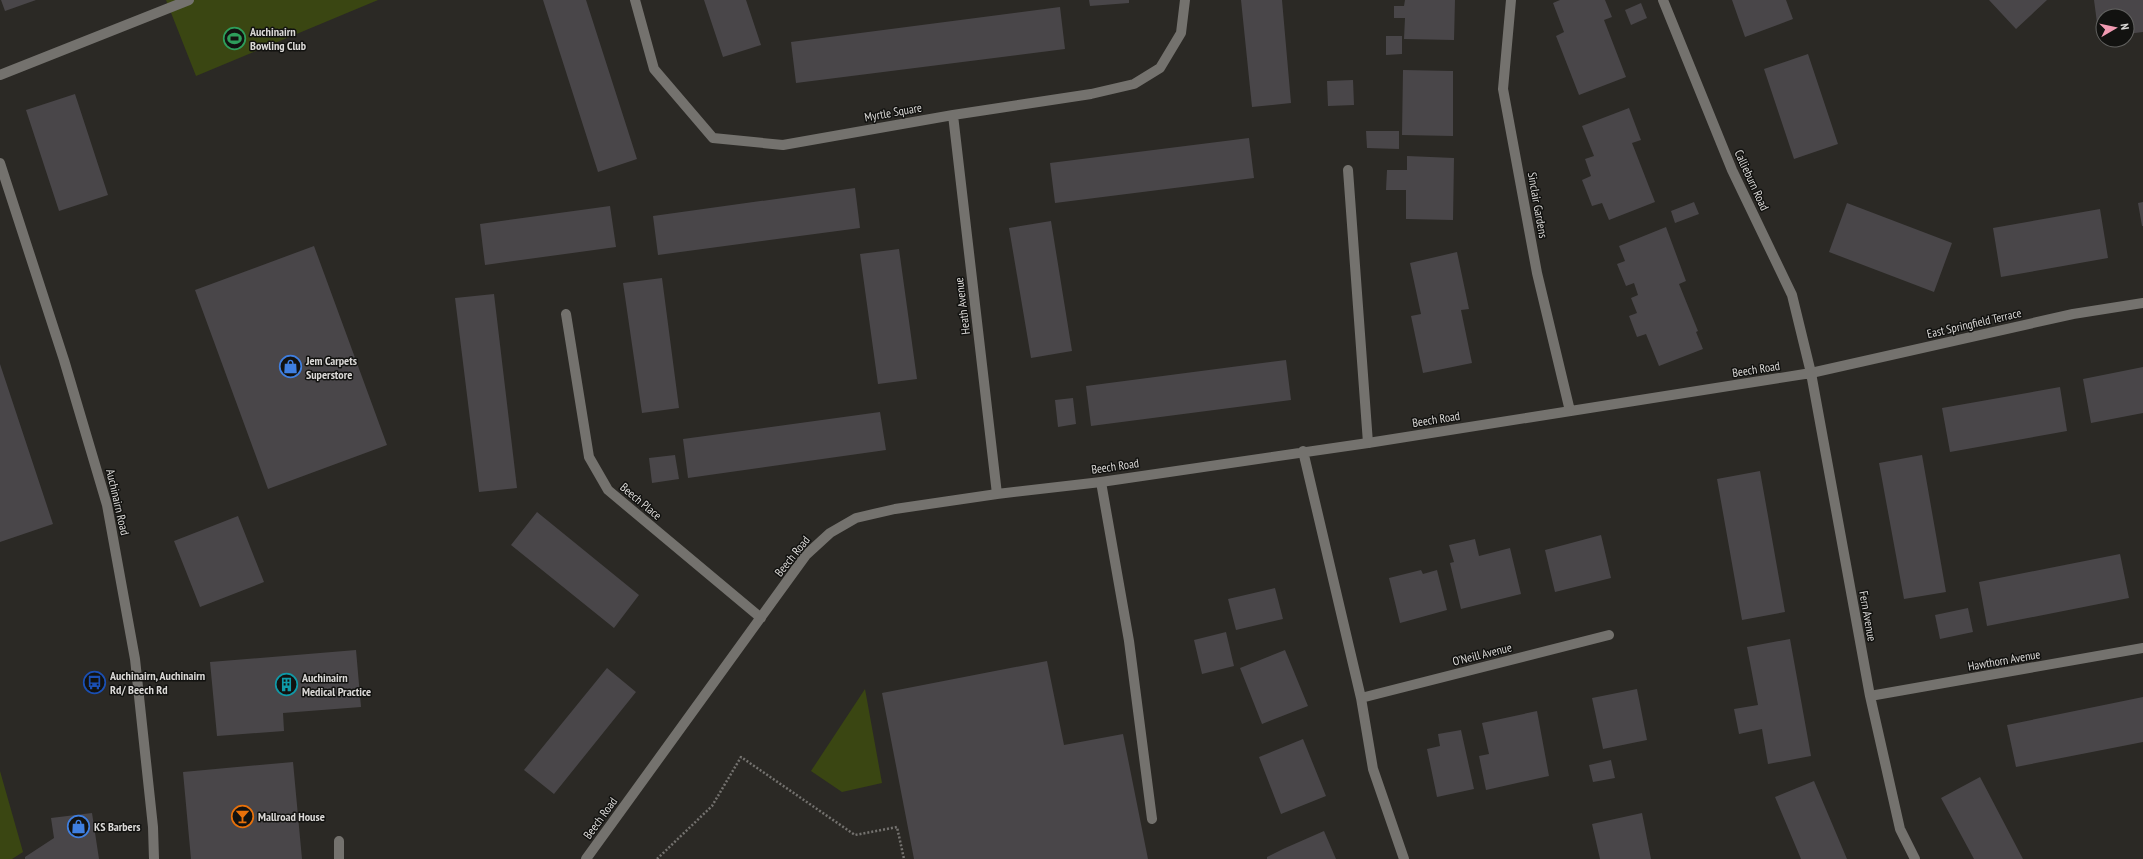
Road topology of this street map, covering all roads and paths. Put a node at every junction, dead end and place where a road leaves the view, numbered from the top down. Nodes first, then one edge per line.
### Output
1 (189, 0) edge
2 (634, 0) edge
3 (1185, 0) edge
4 (1510, 0) edge
5 (1663, 0) edge
6 (0, 75) edge
7 (953, 115) junction
8 (0, 163) edge
9 (1348, 170) dead end
10 (2143, 303) edge
11 (566, 314) dead end
12 (1811, 373) junction
13 (1570, 411) junction
14 (1368, 443) junction
15 (1303, 451) junction
16 (1101, 482) junction
17 (997, 494) junction
18 (761, 618) junction
19 (1609, 635) dead end
20 (2143, 648) edge
21 (1870, 696) junction
22 (1361, 698) junction
23 (1152, 819) dead end
24 (339, 841) dead end
25 (154, 859) edge
26 (339, 859) edge
27 (586, 859) edge
28 (657, 859) edge
29 (904, 859) edge
30 (1404, 859) edge
31 (1915, 859) edge

1 - 6 street
2 - 7 street, Myrtle Square
3 - 7 street, Myrtle Square
4 - 13 street, Sinclair Gardens
5 - 12 street, Callieburn Road
7 - 17 street, Heath Avenue
8 - 25 street, Auchinairn Road
9 - 14 street
10 - 12 street, East Springfield Terrace
11 - 18 street, Beech Place
12 - 13 street, Beech Road
12 - 21 street, Fern Avenue
13 - 14 street, Beech Road
14 - 15 street, Beech Road
15 - 16 street, Beech Road
15 - 22 street
16 - 17 street, Beech Road
16 - 23 street
17 - 18 street, Beech Road
18 - 27 street, Beech Road
19 - 22 street, O'Neill Avenue
20 - 21 street, Hawthorn Avenue
21 - 31 street, Fern Avenue
22 - 30 street
24 - 26 street
28 - 29 path

